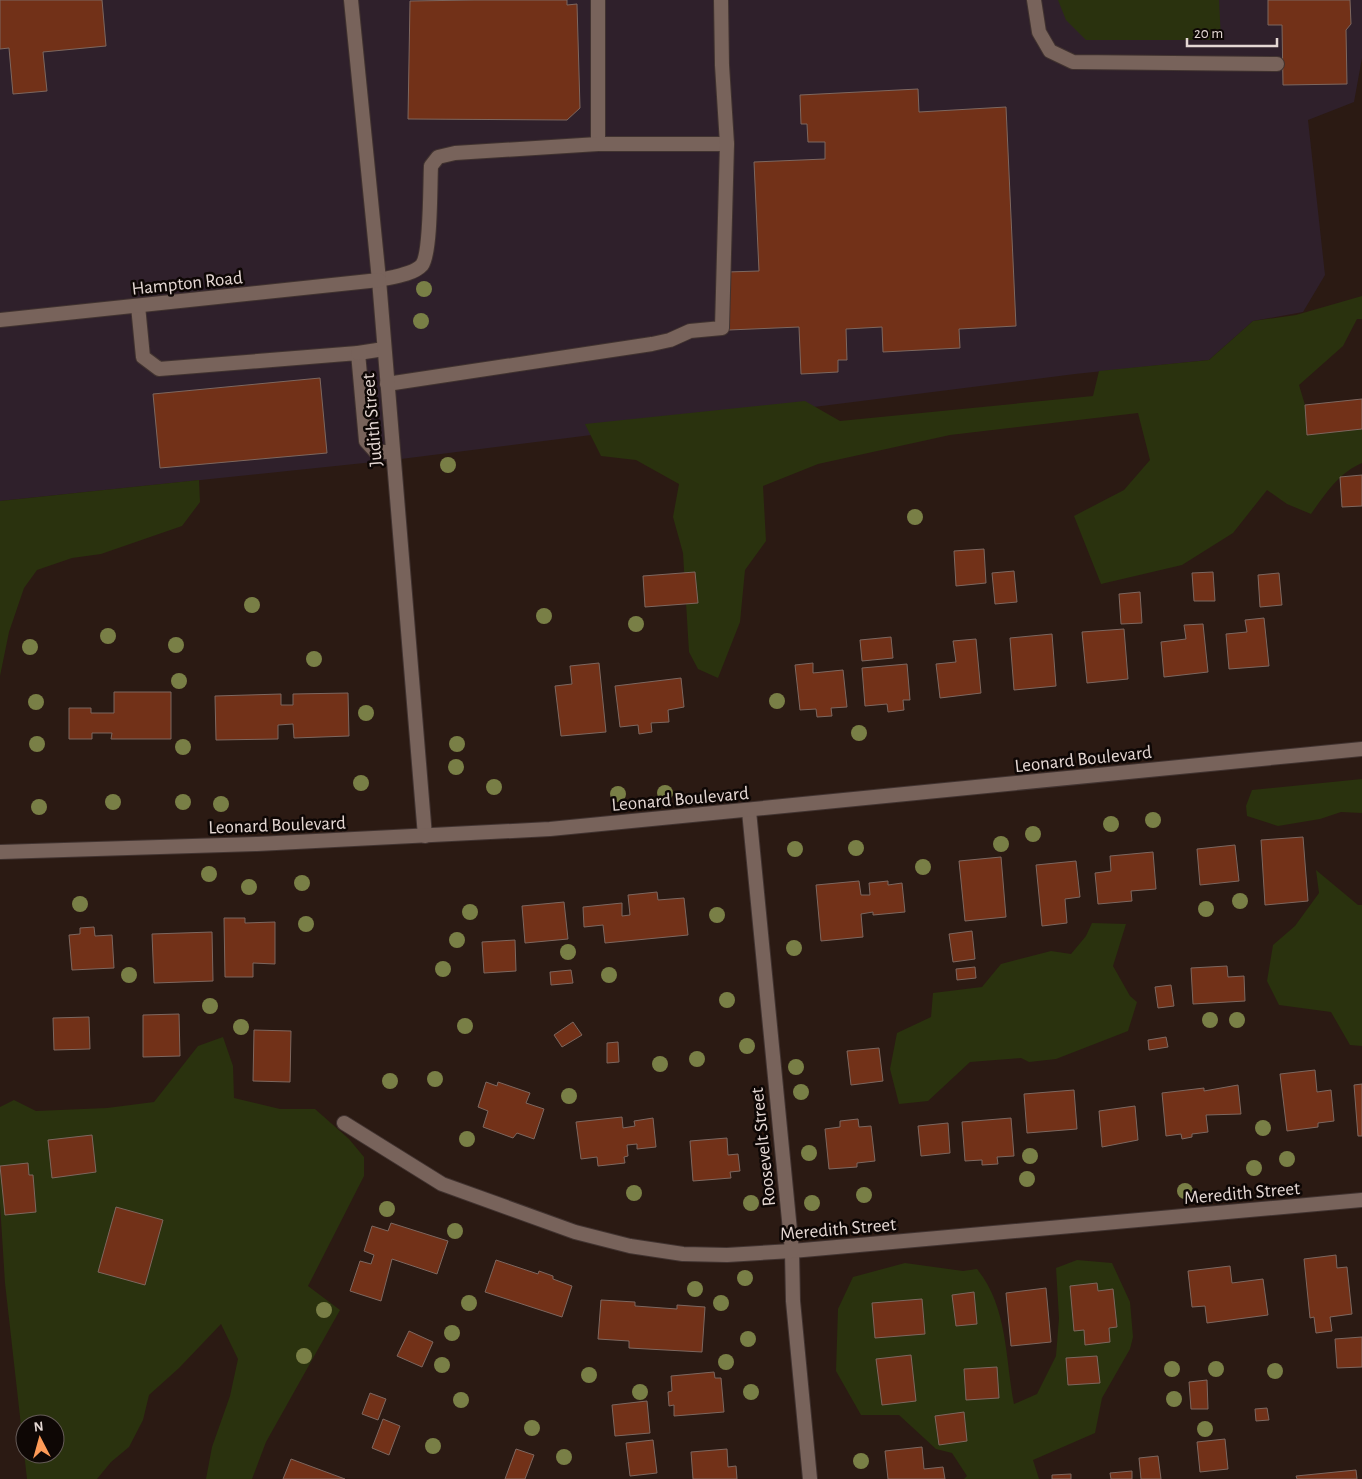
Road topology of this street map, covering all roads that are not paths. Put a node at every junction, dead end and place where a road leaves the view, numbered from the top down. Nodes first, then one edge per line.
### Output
1 (351, 0) edge
2 (598, 0) edge
3 (721, 0) edge
4 (1034, 0) edge
5 (1278, 64) dead end
6 (598, 144) junction
7 (727, 144) junction
8 (379, 280) junction
9 (138, 306) junction
10 (0, 320) edge
11 (384, 349) junction
12 (358, 352) junction
13 (387, 384) junction
14 (392, 452) junction
15 (1362, 749) edge
16 (749, 811) junction
17 (425, 836) junction
18 (0, 852) edge
19 (344, 1123) dead end
20 (1362, 1200) edge
21 (792, 1251) junction
22 (810, 1479) edge

1 - 8 street, Judith Street
2 - 6 street
3 - 7 street
4 - 5 street
6 - 7 street
6 - 8 street, Hampton Road
7 - 13 street
8 - 9 street, Hampton Road
8 - 11 street, Judith Street
9 - 10 street, Hampton Road
9 - 12 street
11 - 12 street
11 - 13 street, Judith Street
12 - 14 street
13 - 14 street, Judith Street
14 - 17 street, Judith Street
15 - 16 street, Leonard Boulevard
16 - 17 street, Leonard Boulevard
16 - 21 street, Roosevelt Street
17 - 18 street, Leonard Boulevard
19 - 21 street, Meredith Street
20 - 21 street, Meredith Street
21 - 22 street, Roosevelt Street

